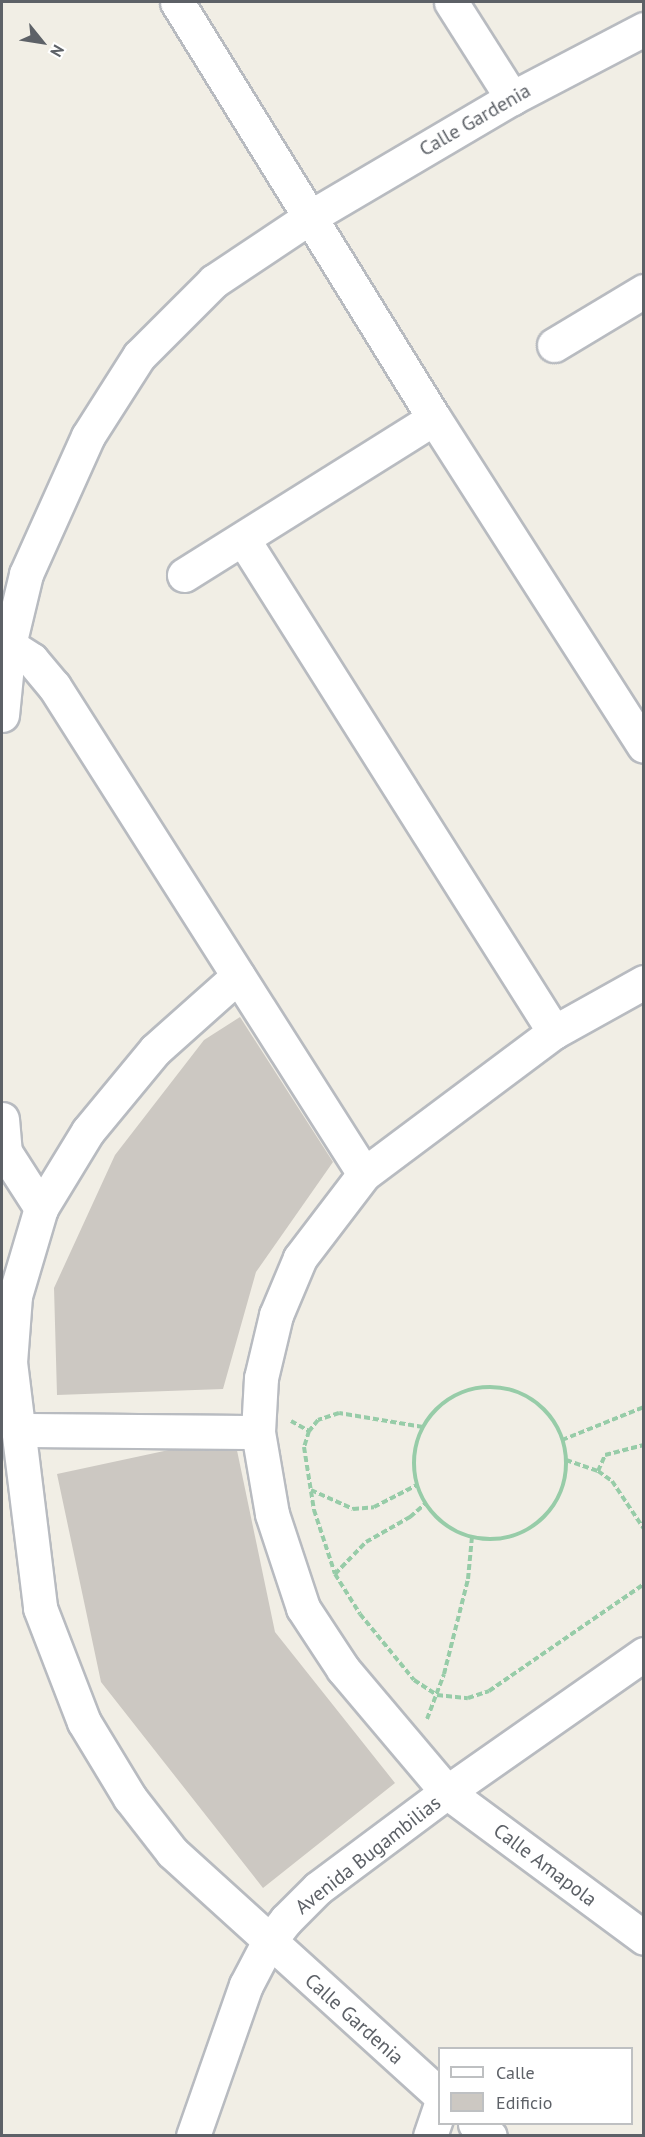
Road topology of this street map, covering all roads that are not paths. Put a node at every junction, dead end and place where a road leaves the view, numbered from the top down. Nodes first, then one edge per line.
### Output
1 (177, 2) edge
2 (451, 2) edge
3 (644, 29) edge
4 (512, 98) junction
5 (310, 217) junction
6 (639, 304) edge
7 (554, 345) dead end
8 (434, 418) junction
9 (243, 539) junction
10 (184, 575) dead end
11 (9, 645) junction
12 (2, 715) edge
13 (644, 746) edge
14 (238, 976) junction
15 (644, 982) edge
16 (554, 1032) junction
17 (2, 1119) edge
18 (364, 1174) junction
19 (41, 1208) junction
20 (18, 1431) junction
21 (258, 1432) junction
22 (644, 1654) edge
23 (447, 1792) junction
24 (644, 1938) edge
25 (268, 1943) junction
26 (438, 2093) edge
27 (438, 2113) edge
28 (476, 2125) edge
29 (193, 2136) edge
30 (430, 2136) edge
31 (490, 2136) edge

1 - 5 street
2 - 4 street
3 - 4 street, Calle Gardenia
4 - 5 street, Calle Gardenia
5 - 8 street
5 - 11 street, Calle Gardenia
6 - 7 street
8 - 9 street
8 - 13 street
9 - 10 street
9 - 16 street
11 - 12 street, Calle Gardenia
11 - 14 street
14 - 18 street
14 - 19 street, Calle Gardenia
15 - 16 street, Calle Amapola
16 - 18 street, Calle Amapola
17 - 19 street
18 - 21 street, Calle Amapola
19 - 20 street, Calle Gardenia
20 - 21 street
20 - 25 street, Calle Gardenia
21 - 23 street, Calle Amapola
22 - 23 street, Avenida Bugambilias
23 - 24 street, Calle Amapola
23 - 25 street, Avenida Bugambilias
25 - 26 street, Calle Gardenia
25 - 29 street, Avenida Bugambilias
27 - 30 street
28 - 31 street

